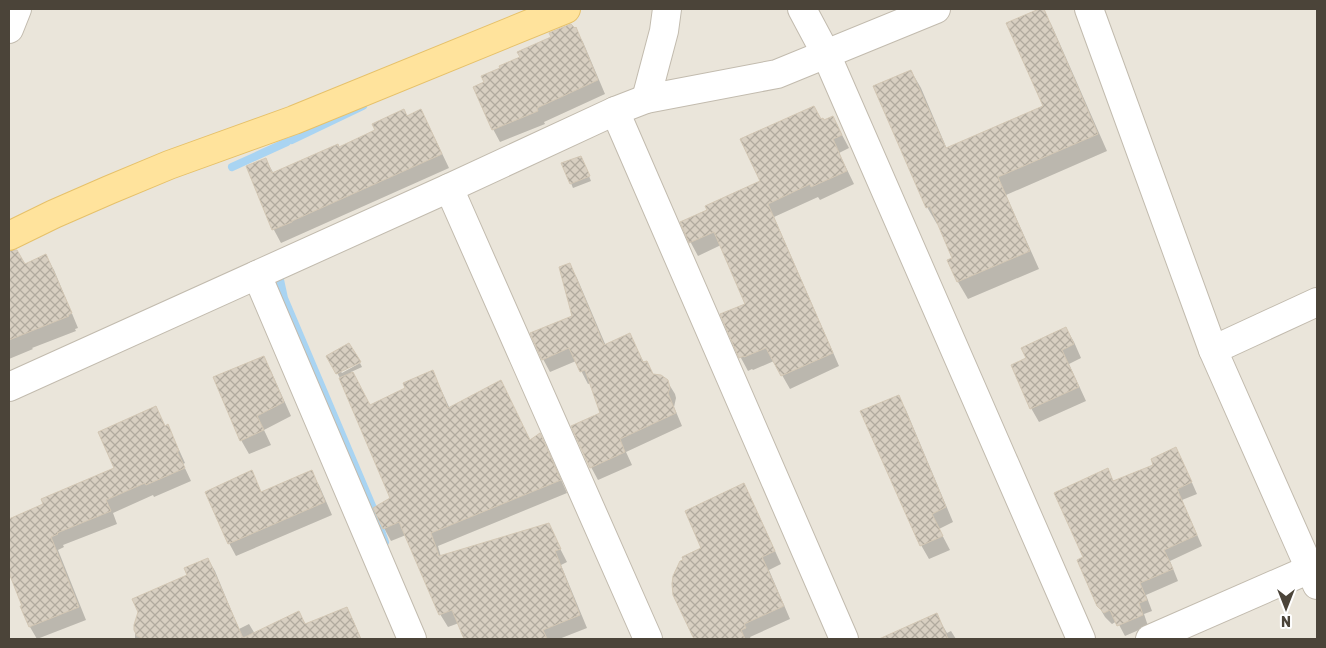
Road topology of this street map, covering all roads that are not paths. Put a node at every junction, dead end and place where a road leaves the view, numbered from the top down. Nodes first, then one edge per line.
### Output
1 (18, 9) edge
2 (564, 9) edge
3 (667, 9) edge
4 (802, 9) edge
5 (936, 9) edge
6 (1089, 9) edge
7 (876, 21) edge
8 (9, 29) edge
9 (826, 54) junction
10 (646, 99) junction
11 (615, 111) junction
12 (449, 188) junction
13 (9, 236) edge
14 (257, 274) junction
15 (1317, 302) edge
16 (1213, 350) junction
17 (9, 387) edge
18 (1314, 577) edge
19 (412, 639) edge
20 (648, 639) edge
21 (844, 639) edge
22 (1081, 639) edge
23 (1150, 639) edge

1 - 8 street
2 - 13 main road
3 - 10 street
4 - 9 street
5 - 7 street
6 - 16 street
7 - 9 street
9 - 10 street
9 - 22 street
10 - 11 street
11 - 12 street
11 - 21 street
12 - 14 street
12 - 20 street
14 - 17 street
14 - 19 street
15 - 16 street
16 - 18 street
18 - 23 street

